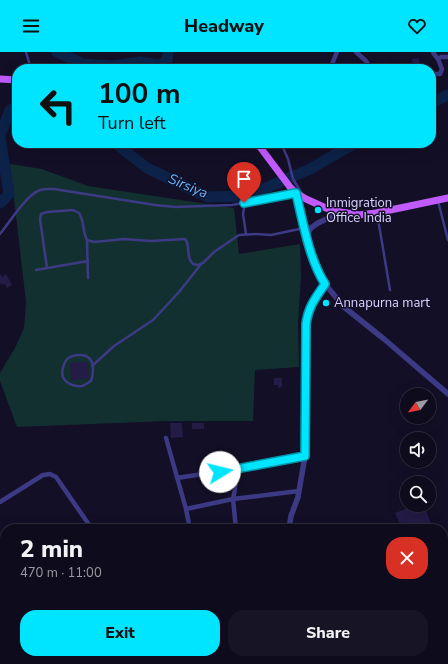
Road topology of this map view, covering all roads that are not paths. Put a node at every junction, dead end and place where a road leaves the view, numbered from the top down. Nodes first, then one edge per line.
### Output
1 (26, 52) edge
2 (337, 52) edge
3 (356, 52) edge
4 (433, 52) edge
5 (448, 57) edge
6 (438, 59) junction
7 (30, 64) edge
8 (332, 64) edge
9 (368, 64) edge
10 (436, 74) edge
11 (0, 79) edge
12 (12, 80) edge
13 (261, 148) edge
14 (283, 148) edge
15 (296, 193) junction
16 (448, 198) edge
17 (306, 199) junction
18 (438, 199) junction
19 (244, 203) junction
20 (341, 212) junction
21 (376, 213) junction
22 (304, 228) junction
23 (0, 234) edge
24 (246, 234) junction
25 (306, 236) junction
26 (87, 240) junction
27 (448, 240) edge
28 (88, 261) junction
29 (203, 263) junction
30 (47, 268) junction
31 (36, 270) dead end
32 (88, 278) dead end
33 (325, 284) junction
34 (390, 290) dead end
35 (92, 366) junction
36 (448, 394) edge
37 (166, 438) dead end
38 (305, 456) junction
39 (235, 469) junction
40 (177, 478) junction
41 (299, 491) junction
42 (0, 495) edge
43 (233, 499) junction
44 (1, 501) edge
45 (186, 509) junction
46 (89, 524) edge
47 (189, 524) edge
48 (236, 524) edge
49 (290, 524) edge

1 - 7 lane
2 - 8 street
3 - 9 street
4 - 6 street
5 - 6 street
6 - 10 street
11 - 12 main road
13 - 15 main road
14 - 17 lane
15 - 17 main road
15 - 19 lane
15 - 22 street
16 - 18 main road
17 - 20 main road
18 - 21 main road
18 - 27 lane
19 - 23 lane
19 - 24 lane
20 - 21 main road
20 - 25 street
21 - 34 lane
22 - 24 lane
22 - 25 street
24 - 29 lane
25 - 33 street
26 - 28 lane
26 - 29 lane
26 - 30 lane
28 - 30 lane
28 - 32 lane
29 - 35 lane
30 - 31 lane
33 - 36 street
33 - 38 street
35 - 35 lane
37 - 40 street
38 - 39 street
38 - 41 street
39 - 40 street
39 - 43 street
40 - 45 street
41 - 43 street
41 - 49 street
42 - 44 street
43 - 45 street
43 - 48 street
44 - 46 street
45 - 47 street

